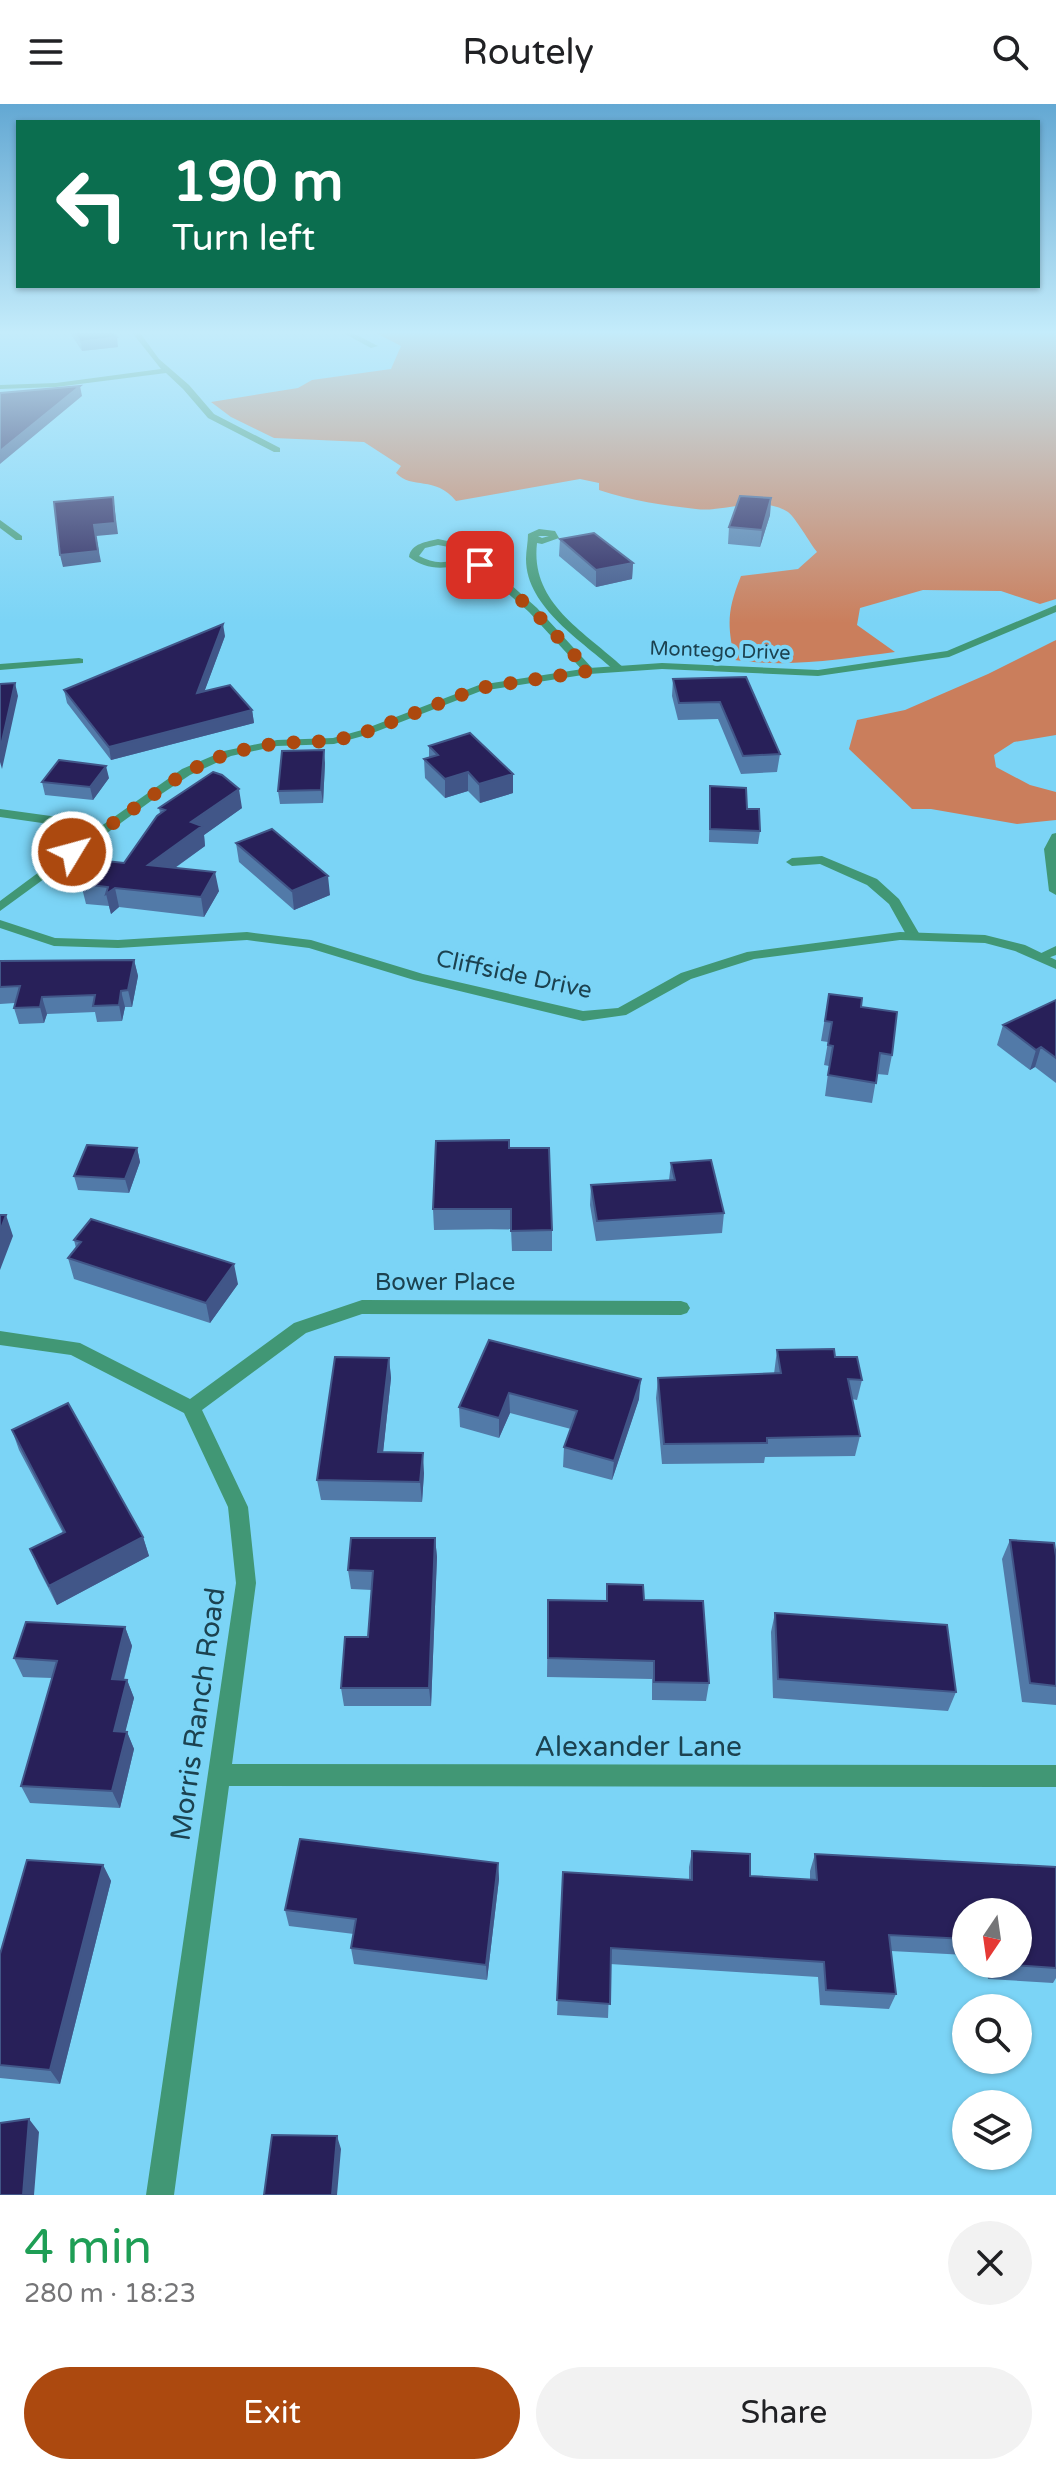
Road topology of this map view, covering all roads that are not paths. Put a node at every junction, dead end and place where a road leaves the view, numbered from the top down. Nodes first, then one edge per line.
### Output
1 (233, 428) edge
2 (277, 450) dead end
3 (0, 523) edge
4 (19, 538) dead end
5 (533, 539) dead end
6 (469, 554) junction
7 (1056, 608) edge
8 (79, 661) dead end
9 (0, 667) edge
10 (619, 669) junction
11 (589, 671) junction
12 (0, 813) edge
13 (96, 833) junction
14 (1056, 837) edge
15 (792, 862) dead end
16 (1056, 891) edge
17 (0, 907) edge
18 (0, 924) edge
19 (913, 935) junction
20 (1056, 950) edge
21 (1040, 957) junction
22 (1056, 965) edge
23 (681, 1308) dead end
24 (0, 1338) edge
25 (191, 1408) junction
26 (219, 1775) junction
27 (1056, 1776) edge
28 (160, 2195) edge

1 - 2 street
3 - 4 street
5 - 10 street
6 - 6 street
6 - 11 street
7 - 10 street, Montego Drive
8 - 9 street
10 - 11 street, Montego Drive
11 - 13 street, Montego Drive
12 - 13 street
13 - 17 street, Montego Drive
14 - 16 street
15 - 19 street
18 - 19 street, Cliffside Drive
19 - 21 street, Cliffside Drive
20 - 21 street
21 - 22 street, Cliffside Drive
23 - 25 street, Bower Place
24 - 25 street
25 - 26 street, Morris Ranch Road
26 - 27 street, Alexander Lane
26 - 28 street, Morris Ranch Road

